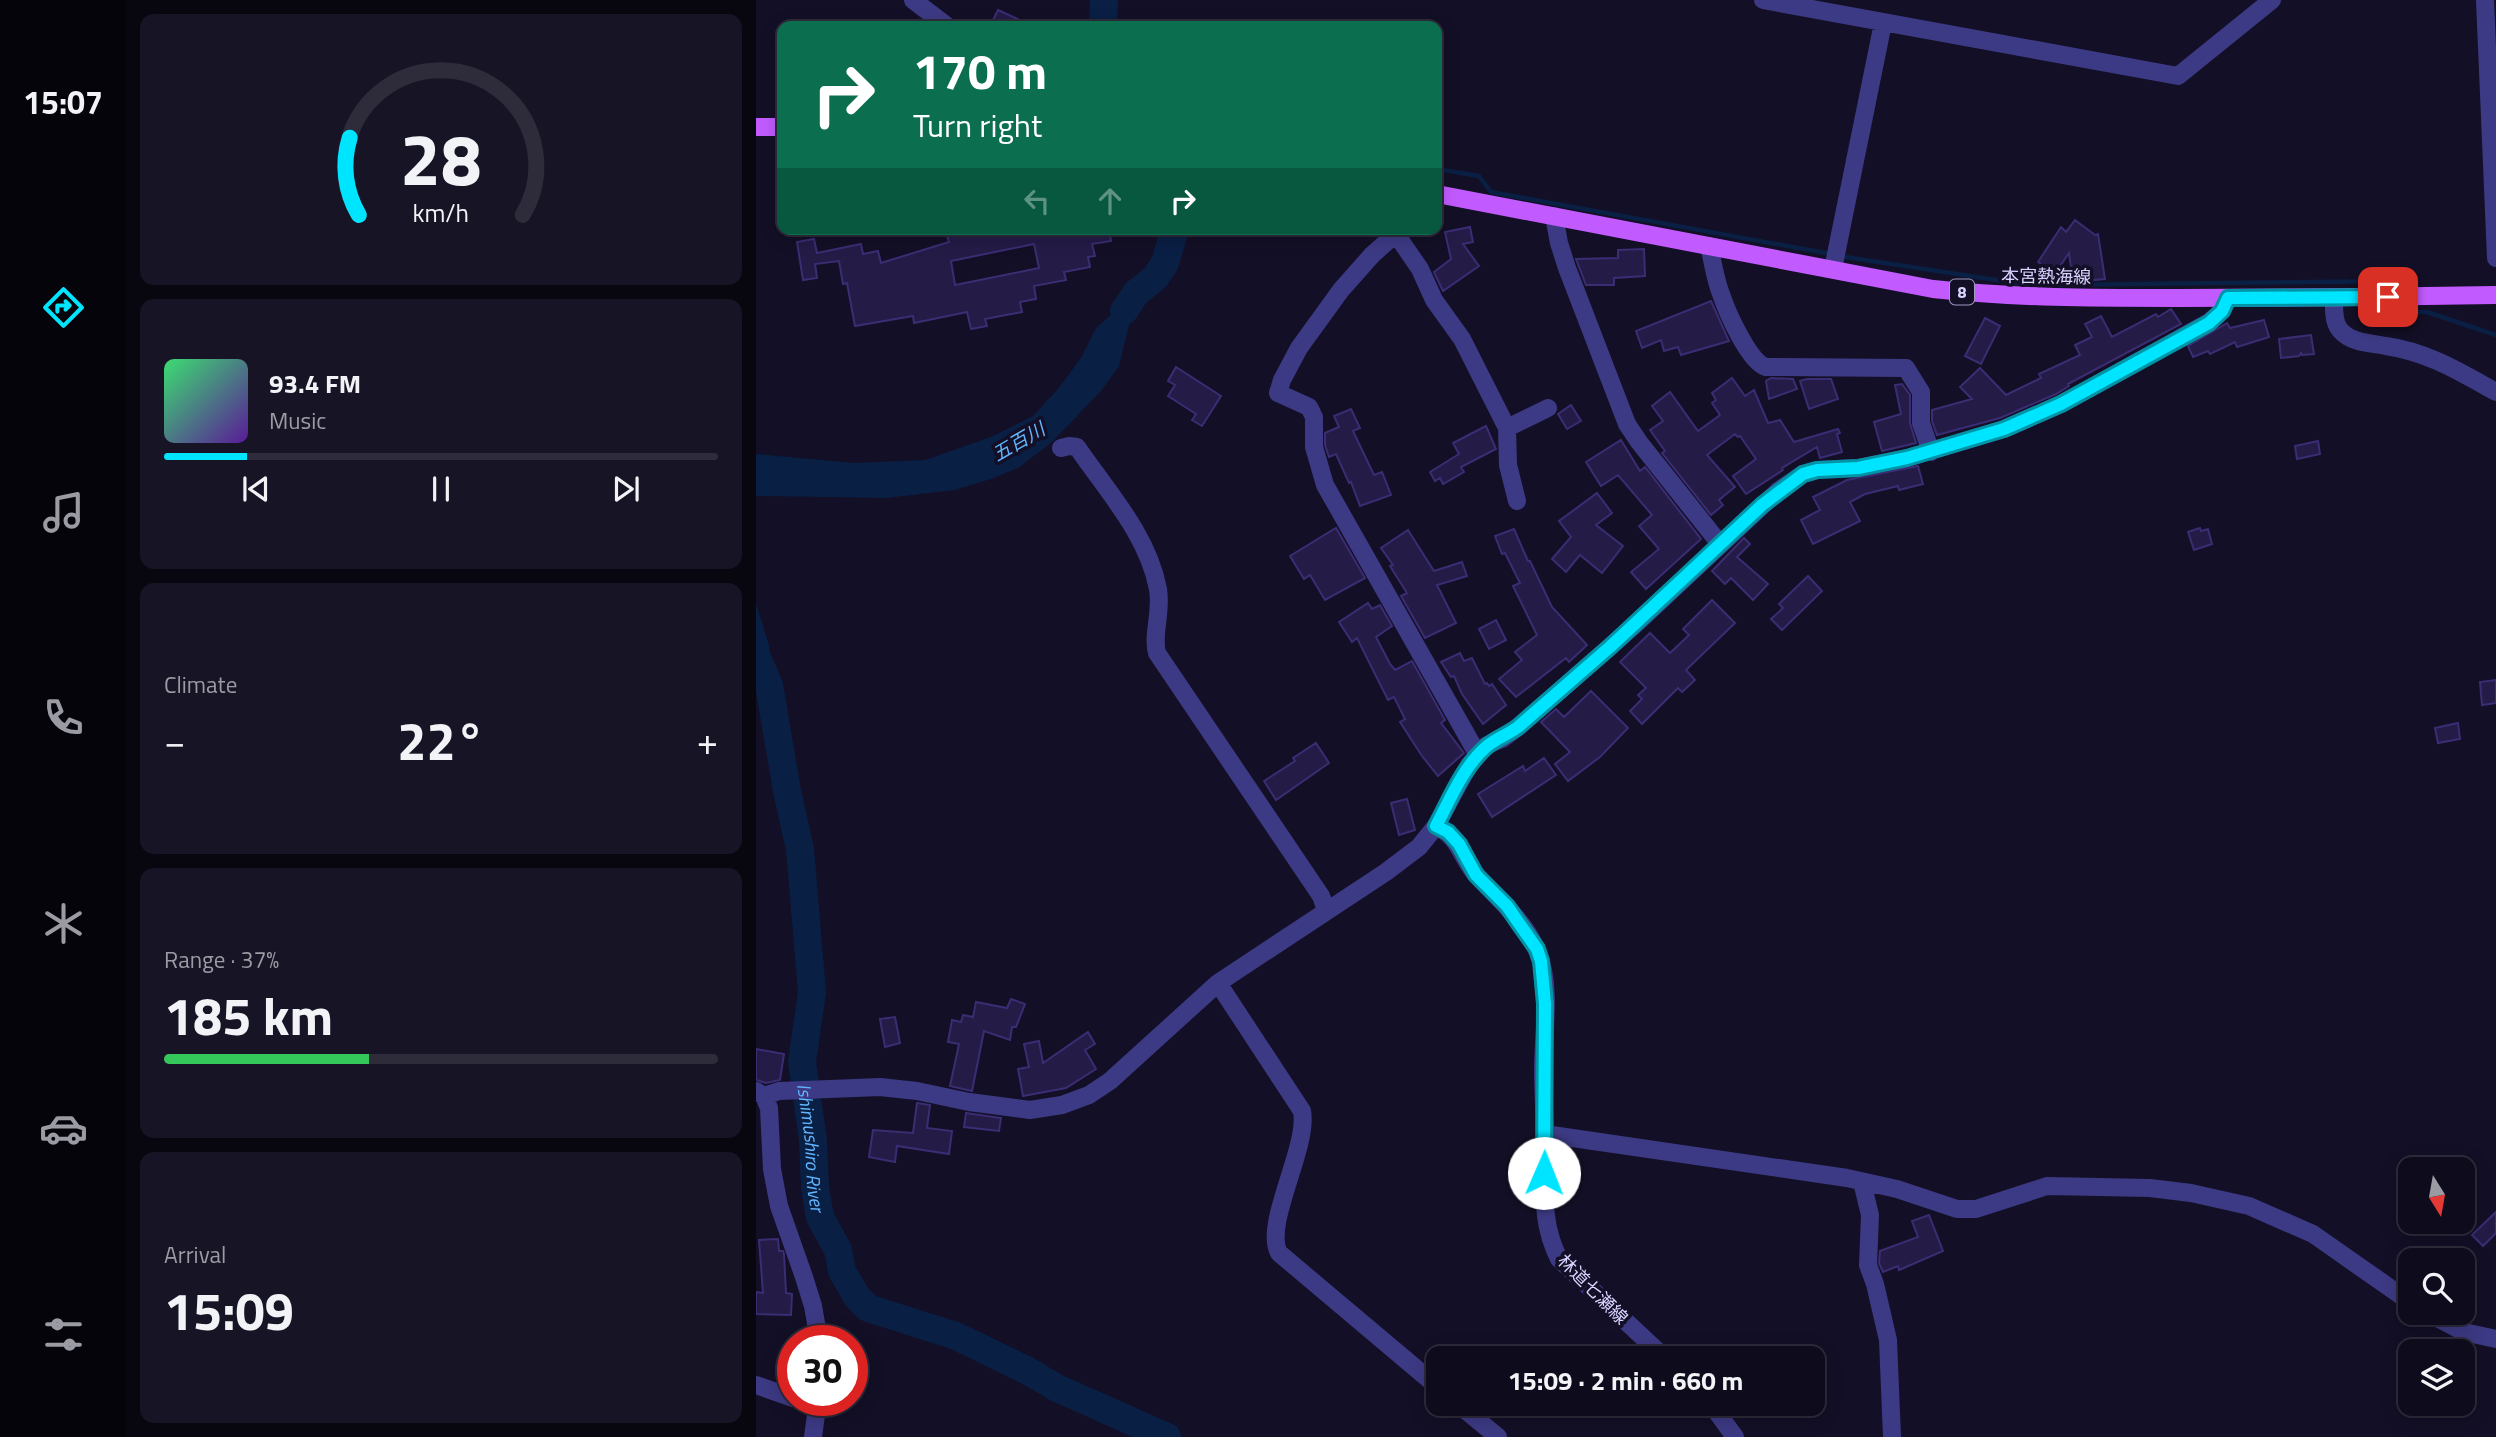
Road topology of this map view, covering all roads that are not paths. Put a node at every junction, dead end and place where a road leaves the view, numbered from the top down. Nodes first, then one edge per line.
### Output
1 (914, 0) edge
2 (1763, 0) edge
3 (2273, 0) edge
4 (2485, 0) edge
5 (941, 21) edge
6 (1883, 23) junction
7 (756, 127) edge
8 (777, 127) edge
9 (1442, 195) edge
10 (1554, 216) junction
11 (1395, 235) edge
12 (1400, 235) edge
13 (1709, 246) junction
14 (2496, 258) edge
15 (1833, 269) junction
16 (2496, 295) edge
17 (2228, 298) junction
18 (2334, 298) junction
19 (2496, 392) edge
20 (1548, 408) dead end
21 (1507, 428) junction
22 (1061, 448) dead end
23 (1931, 452) junction
24 (1517, 501) dead end
25 (1720, 544) junction
26 (1478, 755) junction
27 (1436, 826) junction
28 (1326, 910) junction
29 (1218, 983) junction
30 (766, 1093) edge
31 (1545, 1134) junction
32 (1862, 1182) junction
33 (2398, 1294) edge
34 (816, 1325) edge
35 (2451, 1325) edge
36 (2496, 1339) edge
37 (1652, 1346) edge
38 (1426, 1377) edge
39 (756, 1385) edge
40 (777, 1392) edge
41 (816, 1416) edge
42 (1473, 1416) edge
43 (1720, 1416) edge
44 (813, 1437) edge
45 (1498, 1437) edge
46 (1735, 1437) edge
47 (1892, 1437) edge

1 - 5 street
2 - 6 street
3 - 6 street
4 - 14 street
6 - 15 street
7 - 8 main road
9 - 10 main road, 本宮熱海線 / 8
10 - 13 main road, 本宮熱海線 / 8
10 - 25 street
11 - 26 street
12 - 21 street
13 - 15 main road, 本宮熱海線 / 8
13 - 23 street
15 - 17 main road, 本宮熱海線 / 8
16 - 18 main road, 本宮熱海線 / 8
17 - 18 main road, 本宮熱海線 / 8
17 - 23 street
18 - 19 street
20 - 21 street
21 - 24 street
22 - 28 street
23 - 25 street
25 - 26 street
26 - 27 street
27 - 28 street
27 - 31 street, 林道七瀬線
28 - 29 street
29 - 30 street
29 - 38 street
30 - 34 street
31 - 32 street
31 - 37 street, 林道七瀬線
32 - 33 street
32 - 47 street
35 - 36 street
39 - 40 street
41 - 44 street
42 - 45 street
43 - 46 street

